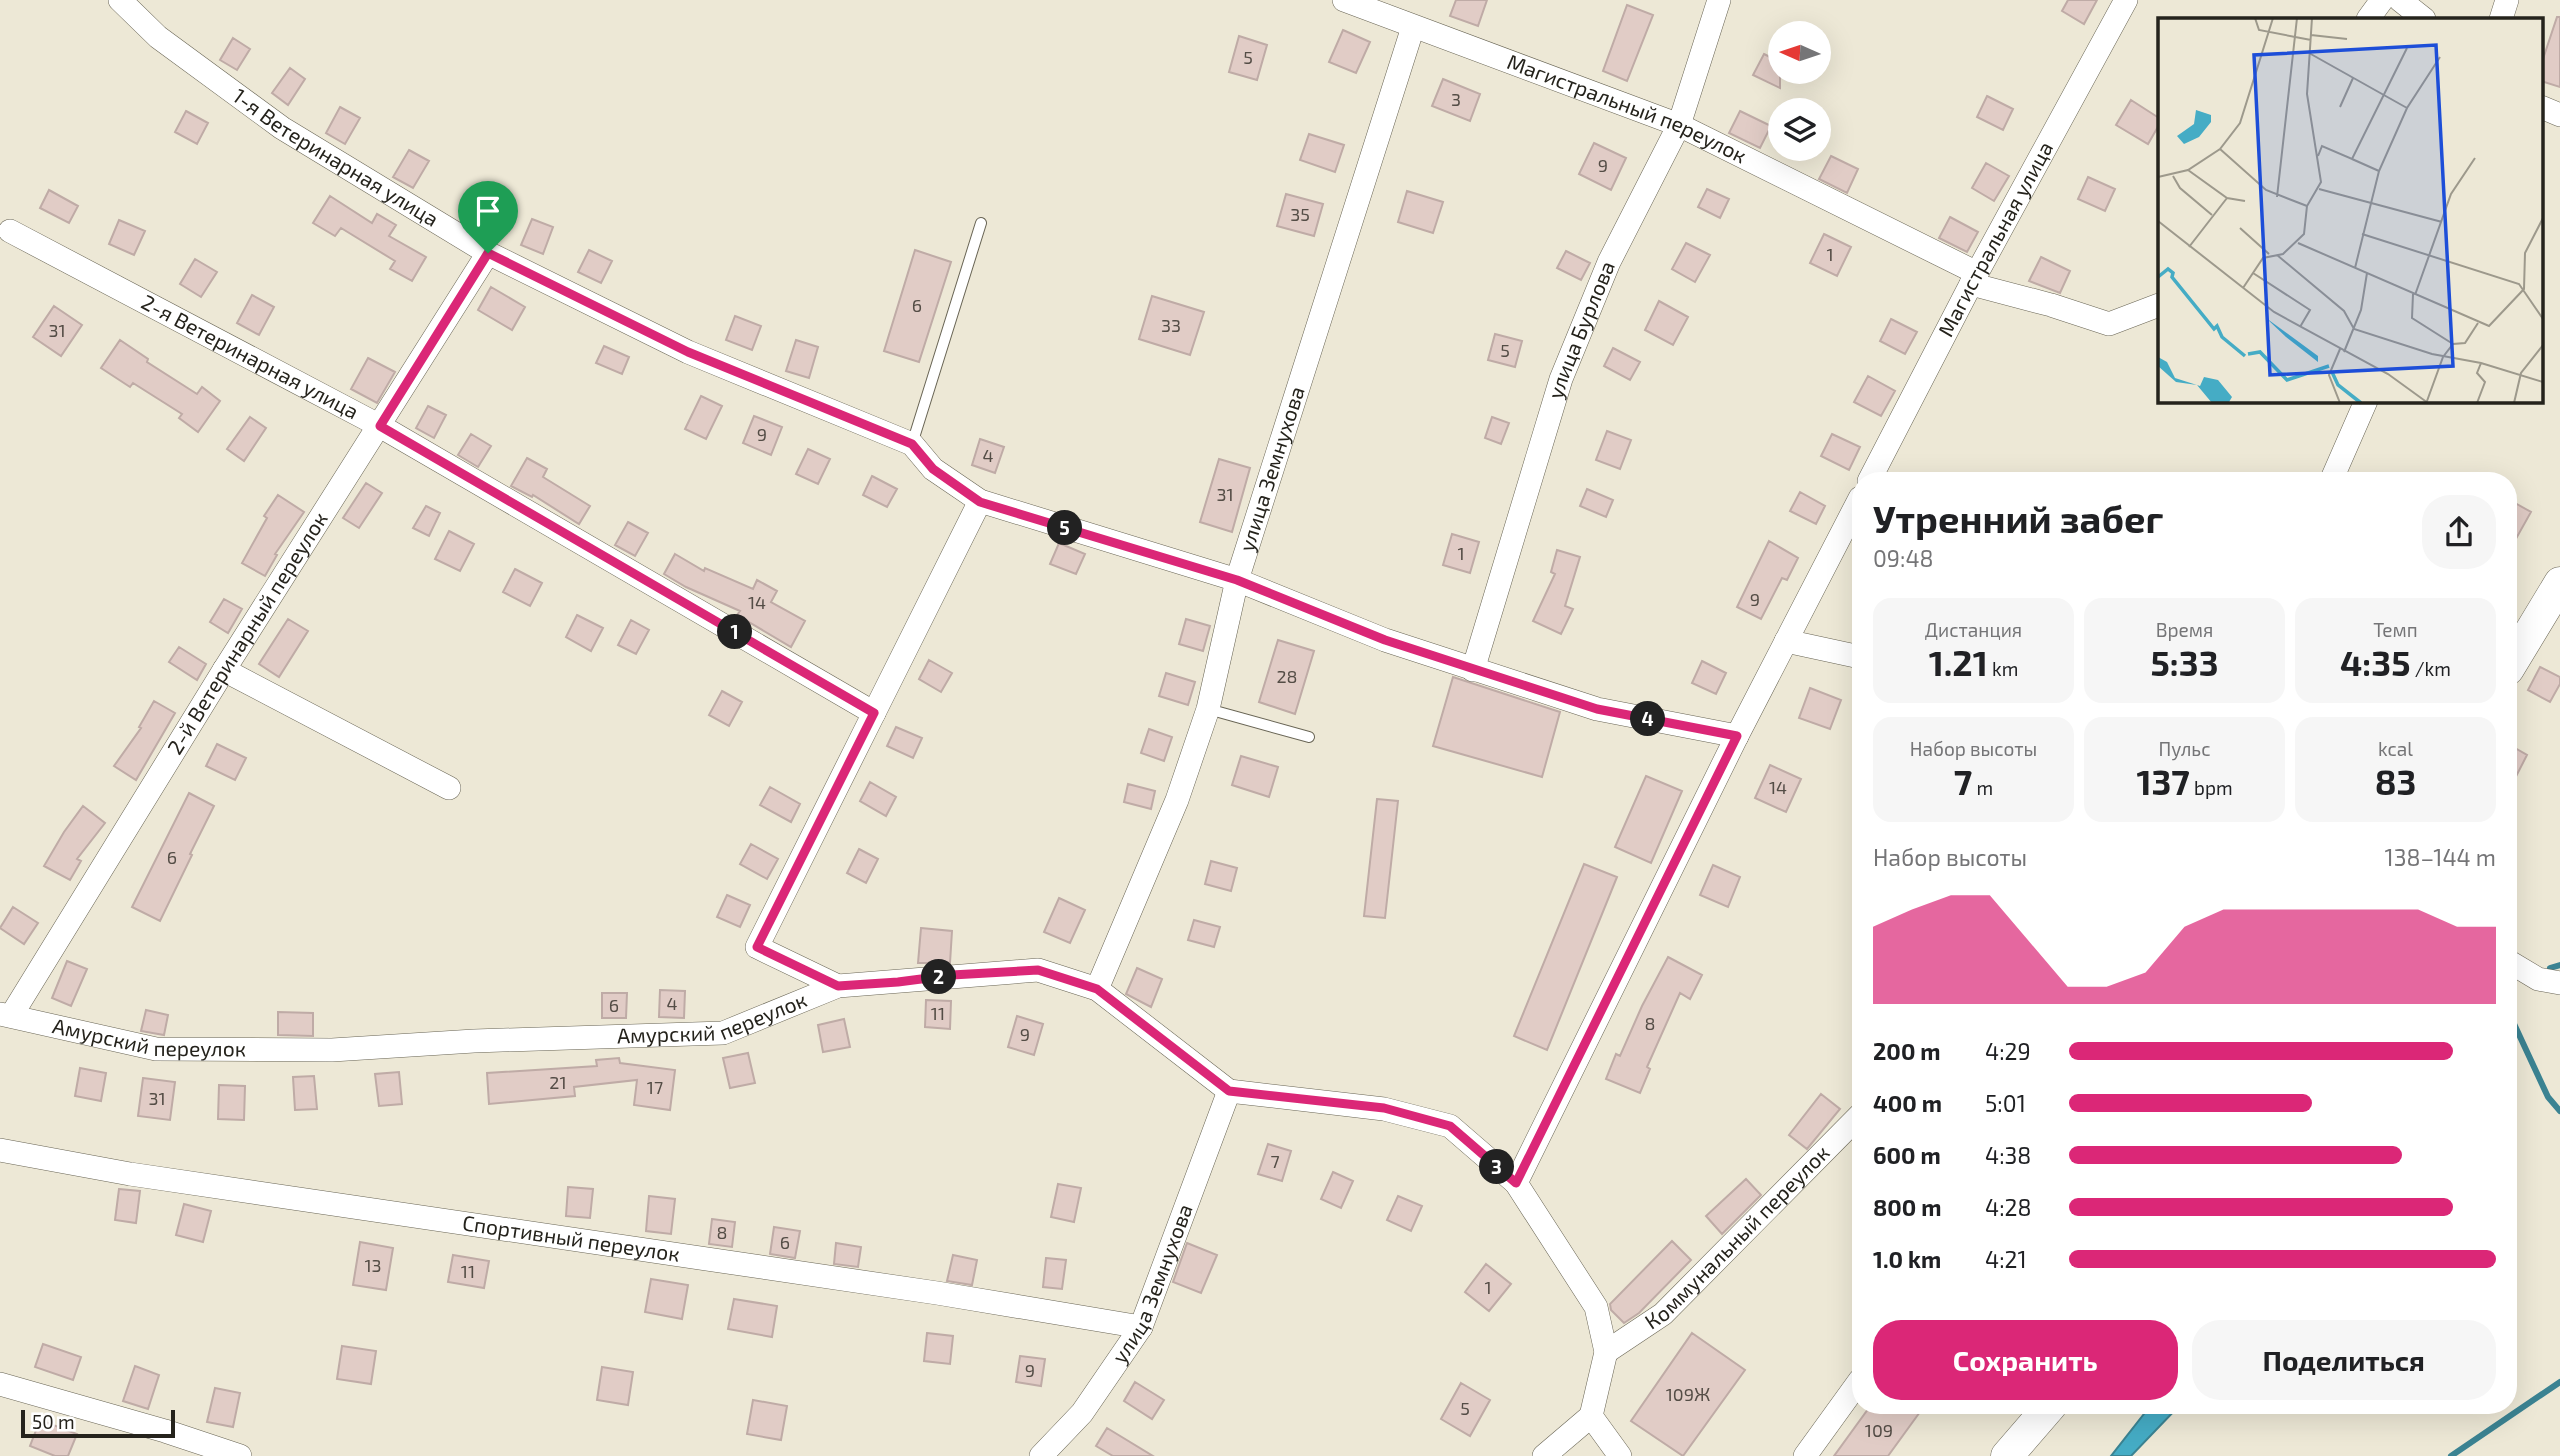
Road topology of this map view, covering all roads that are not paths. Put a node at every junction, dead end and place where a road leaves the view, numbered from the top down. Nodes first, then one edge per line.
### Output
1 (120, 0) edge
2 (1344, 0) edge
3 (1719, 0) edge
4 (2126, 0) edge
5 (2382, 0) edge
6 (2400, 0) edge
7 (2507, 0) edge
8 (2369, 18) edge
9 (2423, 18) edge
10 (2501, 18) edge
11 (1413, 27) junction
12 (2542, 107) edge
13 (2560, 115) edge
14 (1679, 125) junction
15 (981, 223) dead end
16 (5, 230) edge
17 (488, 253) junction
18 (1974, 279) junction
19 (2158, 305) edge
20 (2367, 402) edge
21 (380, 426) junction
22 (912, 444) junction
23 (1874, 472) edge
24 (2335, 472) edge
25 (980, 502) junction
26 (1852, 513) edge
27 (1237, 580) junction
28 (2560, 583) edge
29 (1786, 641) junction
30 (1852, 655) edge
31 (2517, 655) edge
32 (224, 670) junction
33 (1473, 670) junction
34 (1208, 709) junction
35 (874, 713) junction
36 (1737, 736) junction
37 (1309, 737) dead end
38 (449, 788) dead end
39 (2517, 966) edge
40 (2560, 983) edge
41 (838, 986) junction
42 (1097, 989) junction
43 (6, 1015) edge
44 (1229, 1091) junction
45 (1852, 1123) edge
46 (0, 1150) edge
47 (1516, 1183) junction
48 (1141, 1327) junction
49 (1606, 1352) junction
50 (0, 1384) edge
51 (1852, 1391) edge
52 (2043, 1414) edge
53 (1591, 1416) junction
54 (240, 1456) edge
55 (1041, 1456) edge
56 (1544, 1456) edge
57 (1620, 1456) edge
58 (1805, 1456) edge
59 (2007, 1456) edge

1 - 17 street, 1-я Ветеринарная улица
2 - 11 street, Магистральный переулок
3 - 14 street, улица Бурлова
4 - 18 street, Магистральная улица
5 - 8 street
6 - 9 street
7 - 10 street
11 - 14 street, Магистральный переулок
11 - 27 street, улица Земнухова
12 - 13 street
14 - 18 street, Магистральный переулок
14 - 33 street, улица Бурлова
15 - 22 lane
16 - 21 street, 2-я Ветеринарная улица
17 - 21 street, 2-й Ветеринарный переулок
17 - 22 street, 1-я Ветеринарная улица
18 - 19 street, Магистральный переулок
18 - 23 street, Магистральная улица
20 - 24 street
21 - 32 street, 2-й Ветеринарный переулок
21 - 35 street, 2-я Ветеринарная улица
22 - 25 street, 1-я Ветеринарная улица
25 - 27 street, 1-я Ветеринарная улица
25 - 35 street
26 - 29 street
27 - 33 street, 1-я Ветеринарная улица
27 - 34 street, улица Земнухова
28 - 31 main road
29 - 30 street
29 - 36 street
32 - 38 street
32 - 43 street, 2-й Ветеринарный переулок
33 - 36 street, 1-я Ветеринарная улица
34 - 37 lane
34 - 42 street, улица Земнухова
35 - 41 street
36 - 47 street
39 - 40 street
41 - 42 street, Амурский переулок
41 - 43 street, Амурский переулок
42 - 44 street, Амурский переулок
44 - 47 street
44 - 48 street, улица Земнухова
45 - 49 street, Коммунальный переулок
46 - 48 street, Спортивный переулок
47 - 49 street
48 - 55 street, улица Земнухова
49 - 53 street
50 - 54 street
51 - 58 street
52 - 59 main road
53 - 56 street
53 - 57 street

